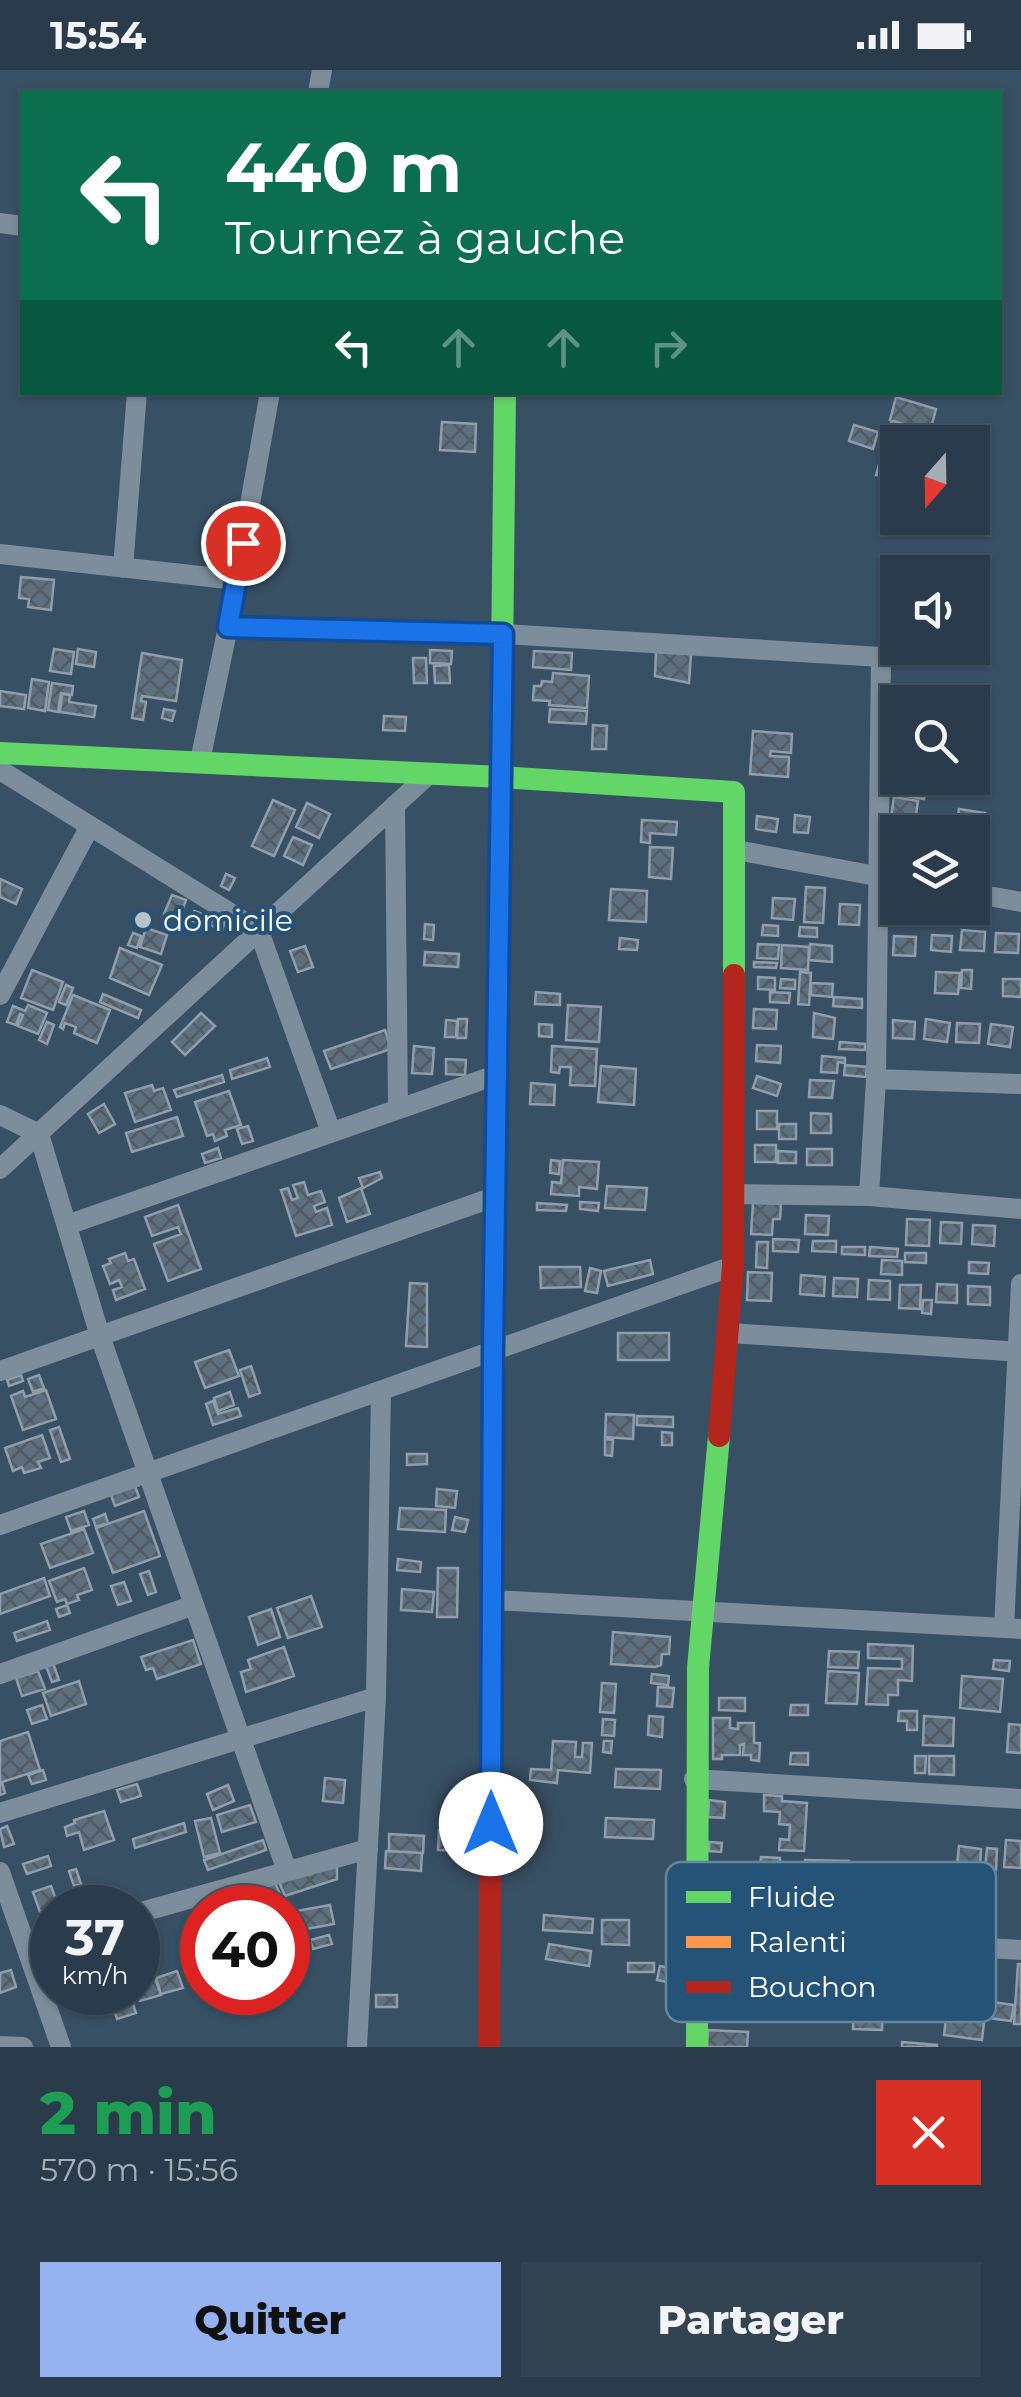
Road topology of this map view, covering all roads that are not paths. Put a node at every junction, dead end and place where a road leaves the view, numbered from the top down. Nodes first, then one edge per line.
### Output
1 (137, 395) edge
2 (269, 395) edge
3 (505, 395) edge
4 (0, 554) edge
5 (124, 568) junction
6 (236, 580) junction
7 (228, 627) junction
8 (503, 634) junction
9 (0, 753) edge
10 (200, 761) junction
11 (0, 770) edge
12 (428, 774) junction
13 (501, 777) junction
14 (395, 805) junction
15 (886, 815) edge
16 (90, 826) junction
17 (736, 850) junction
18 (880, 877) edge
19 (990, 896) edge
20 (1021, 902) edge
21 (885, 925) edge
22 (260, 931) junction
23 (0, 995) edge
24 (498, 1074) junction
25 (876, 1079) junction
26 (1021, 1084) edge
27 (398, 1110) junction
28 (0, 1115) edge
29 (331, 1132) junction
30 (38, 1134) junction
31 (0, 1170) edge
32 (734, 1194) junction
33 (498, 1196) junction
34 (869, 1196) junction
35 (1021, 1209) edge
36 (67, 1225) junction
37 (733, 1266) junction
38 (1021, 1284) edge
39 (731, 1333) junction
40 (100, 1336) junction
41 (493, 1351) junction
42 (1018, 1351) edge
43 (0, 1370) edge
44 (382, 1390) junction
45 (148, 1473) junction
46 (0, 1525) edge
47 (493, 1600) junction
48 (194, 1605) junction
49 (701, 1612) junction
50 (1013, 1628) edge
51 (0, 1674) edge
52 (376, 1698) junction
53 (241, 1740) junction
54 (694, 1779) junction
55 (1021, 1799) edge
56 (0, 1813) edge
57 (368, 1848) junction
58 (696, 1862) edge
59 (287, 1871) junction
60 (0, 1872) edge
61 (160, 1907) edge
62 (30, 1944) edge
63 (26, 1945) junction
64 (996, 1949) edge
65 (1021, 1950) edge
66 (697, 2022) edge
67 (0, 2046) edge
68 (23, 2047) edge
69 (61, 2047) edge
70 (357, 2047) edge
71 (489, 2047) edge
72 (697, 2047) edge

1 - 5 street
2 - 6 street
3 - 8 street
4 - 5 street
5 - 6 street
6 - 7 street
7 - 8 street
7 - 10 street
8 - 13 street
8 - 15 street
9 - 10 street
10 - 12 street
11 - 16 street
12 - 13 street
12 - 14 street
13 - 17 street
13 - 24 street
14 - 22 street
14 - 27 street
16 - 22 street
16 - 23 street
17 - 18 street
17 - 32 street
19 - 20 street
21 - 25 street
22 - 29 street
22 - 30 street
24 - 27 street
24 - 33 street
25 - 26 street
25 - 34 street
27 - 29 street
28 - 30 street
29 - 36 street
30 - 31 street
30 - 36 street
32 - 34 street
32 - 37 street
33 - 40 street
33 - 41 street
34 - 35 street
36 - 40 street
37 - 39 street
37 - 41 street
38 - 42 street
39 - 42 street
39 - 49 street
40 - 43 street
40 - 45 street
41 - 44 street
41 - 47 street
42 - 50 street
44 - 45 street
44 - 52 street
45 - 46 street
45 - 48 street
47 - 49 street
47 - 71 street
48 - 51 street
48 - 53 street
49 - 50 street
49 - 54 street
52 - 53 street
52 - 57 street
53 - 56 street
53 - 59 street
54 - 55 street
54 - 58 street
57 - 59 street
57 - 70 street
59 - 61 street
60 - 63 street
62 - 63 street
63 - 69 street
64 - 65 street
66 - 72 street
67 - 68 street

